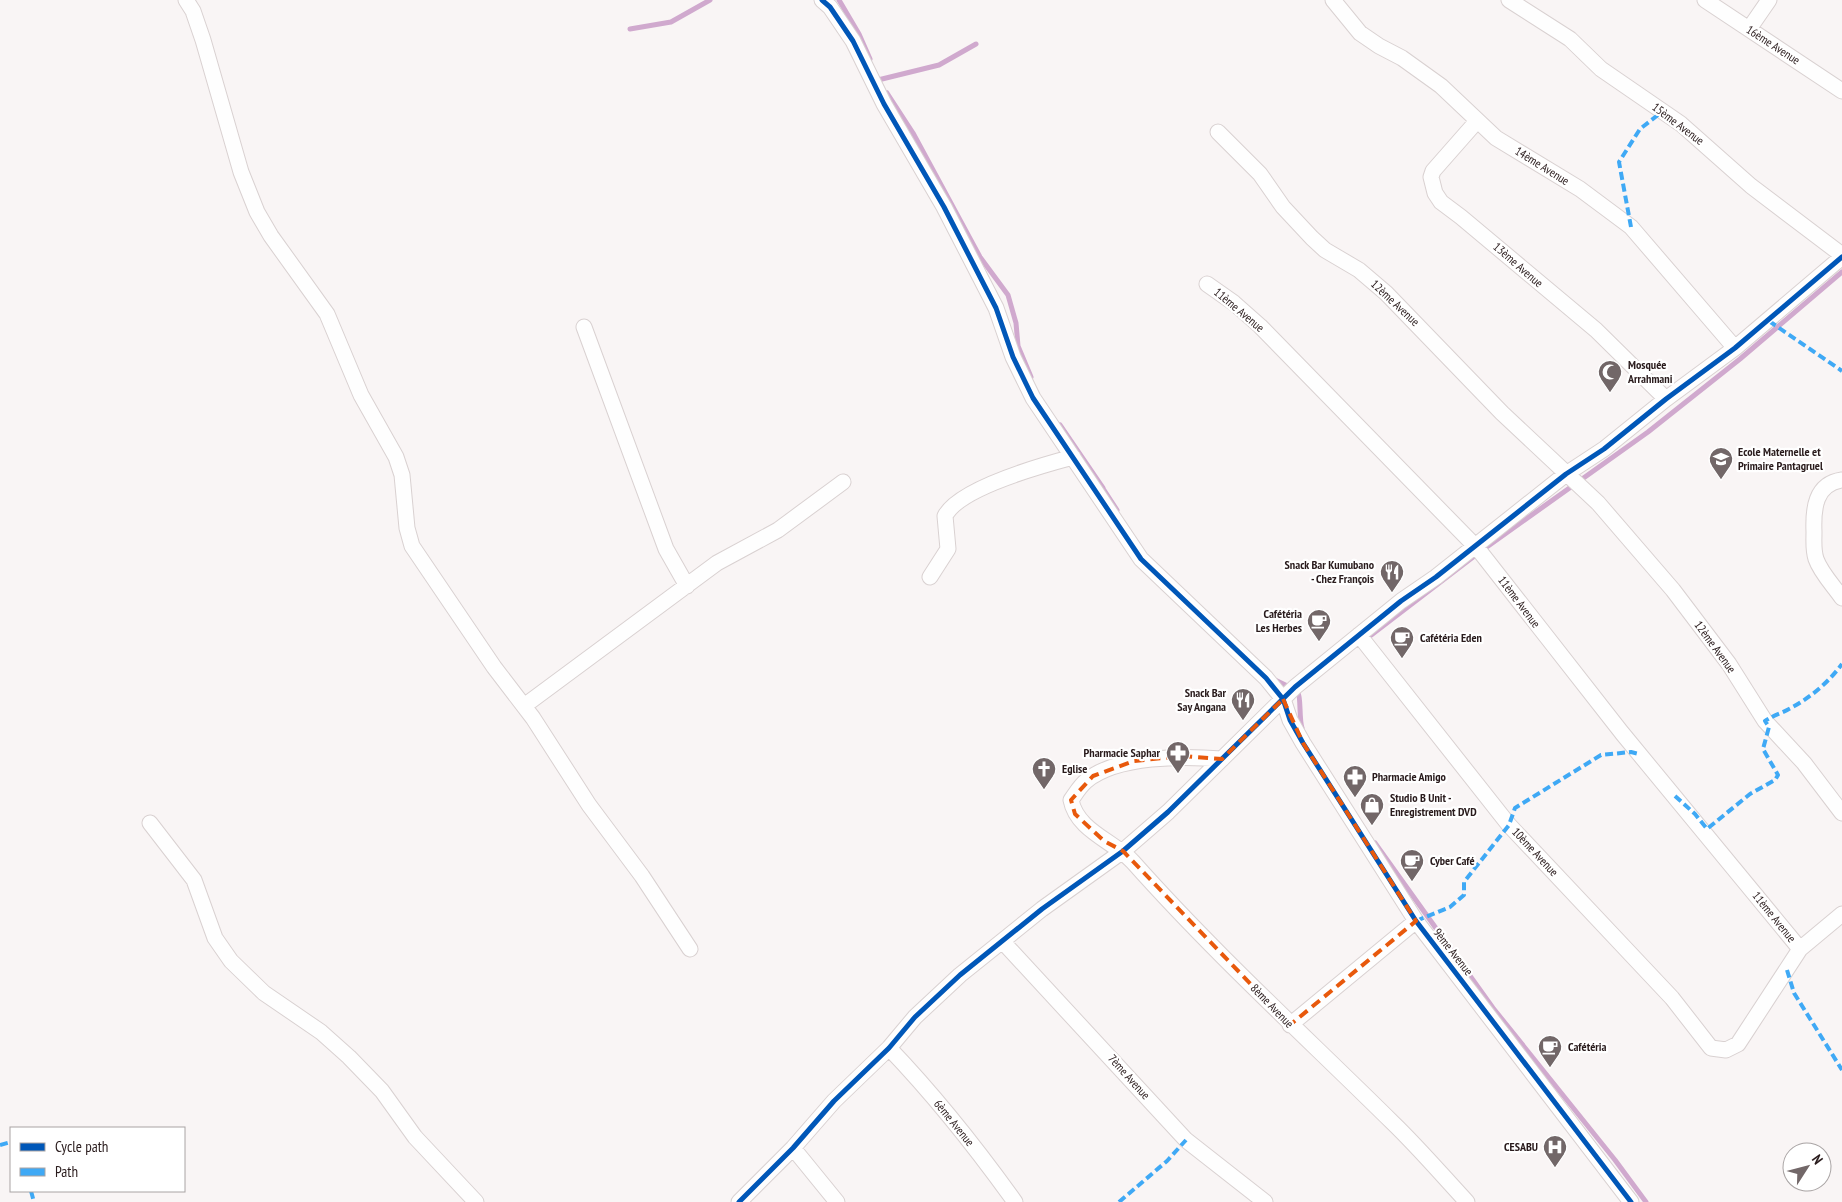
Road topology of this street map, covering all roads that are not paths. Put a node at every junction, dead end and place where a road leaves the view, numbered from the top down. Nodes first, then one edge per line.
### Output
1 (186, 0) edge
2 (822, 0) edge
3 (1333, 0) edge
4 (1509, 0) edge
5 (1705, 0) edge
6 (1769, 0) edge
7 (1748, 29) junction
8 (1842, 91) edge
9 (1477, 121) junction
10 (1218, 132) dead end
11 (1842, 256) edge
12 (1207, 284) dead end
13 (584, 327) dead end
14 (1735, 348) junction
15 (1666, 399) junction
16 (1073, 457) junction
17 (1572, 479) junction
18 (1842, 480) edge
19 (843, 482) dead end
20 (1480, 551) junction
21 (930, 577) dead end
22 (687, 586) junction
23 (1842, 598) edge
24 (1363, 640) junction
25 (1289, 692) junction
26 (524, 706) junction
27 (1222, 759) junction
28 (1842, 812) edge
29 (150, 823) dead end
30 (1123, 851) junction
31 (1842, 914) edge
32 (1416, 921) junction
33 (1003, 942) junction
34 (690, 949) dead end
35 (1800, 949) junction
36 (1290, 1025) junction
37 (889, 1048) junction
38 (794, 1148) junction
39 (476, 1202) edge
40 (739, 1202) edge
41 (837, 1202) edge
42 (1015, 1202) edge
43 (1265, 1202) edge
44 (1467, 1202) edge
45 (1631, 1202) edge

1 - 26 street
2 - 16 street, 9ème Avenue
3 - 9 street, 14ème Avenue
4 - 11 street, 15ème Avenue
5 - 7 street, 16ème Avenue
6 - 7 street
7 - 8 street, 16ème Avenue
9 - 14 street, 14ème Avenue
9 - 15 street, 13ème Avenue
10 - 17 street, 12ème Avenue
11 - 14 street
12 - 20 street, 11ème Avenue
13 - 22 street
14 - 15 street
15 - 17 street
16 - 21 street
16 - 25 street, 9ème Avenue
17 - 20 street
17 - 28 street, 12ème Avenue
18 - 23 street
19 - 22 street
20 - 24 street
20 - 35 street, 11ème Avenue
22 - 26 street
24 - 25 street
24 - 35 street, 10ème Avenue
25 - 27 street
25 - 32 street, 9ème Avenue
26 - 34 street
27 - 30 street
27 - 30 street, 8ème Avenue
29 - 39 street
30 - 33 street
30 - 36 street, 8ème Avenue
31 - 35 street
32 - 36 street
32 - 45 street, 9ème Avenue
33 - 37 street
33 - 43 street, 7ème Avenue
36 - 44 street, 8ème Avenue
37 - 38 street
37 - 42 street, 6ème Avenue
38 - 40 street
38 - 41 street

